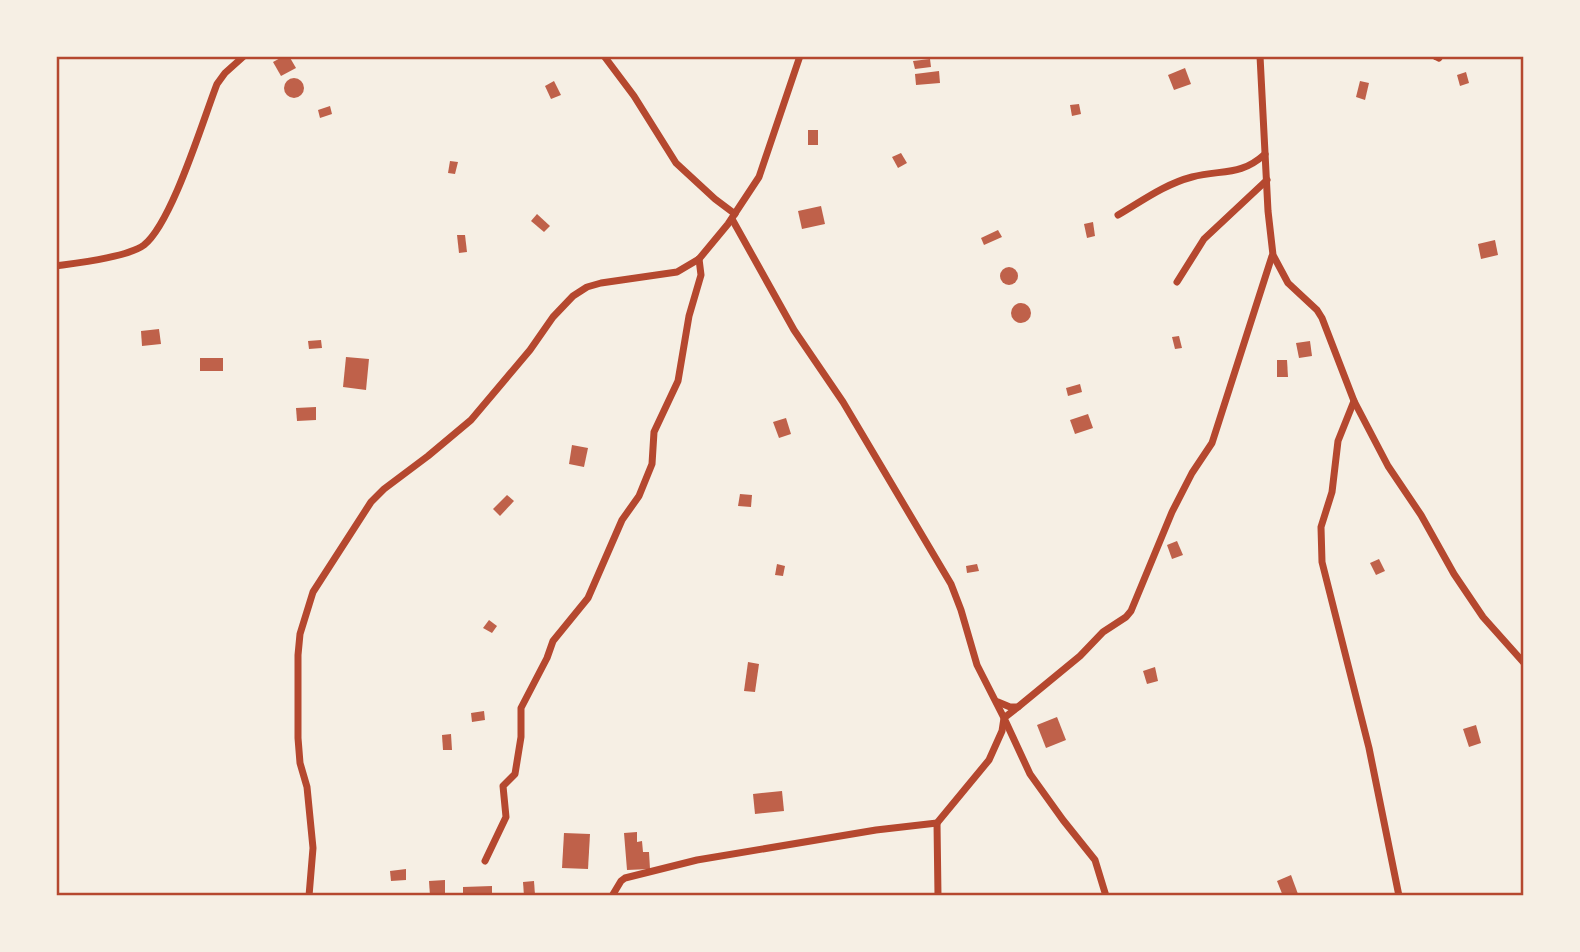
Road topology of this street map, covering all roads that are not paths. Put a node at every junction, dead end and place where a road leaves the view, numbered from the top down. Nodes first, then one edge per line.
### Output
1 (244, 56) edge
2 (604, 56) edge
3 (800, 56) edge
4 (1260, 56) edge
5 (1265, 154) junction
6 (1267, 180) junction
7 (1118, 215) dead end
8 (734, 216) junction
9 (1273, 255) junction
10 (699, 259) junction
11 (56, 266) edge
12 (1177, 282) dead end
13 (1354, 401) junction
14 (1524, 663) edge
15 (998, 702) junction
16 (1018, 707) junction
17 (1004, 718) junction
18 (937, 823) junction
19 (485, 861) dead end
20 (309, 896) edge
21 (612, 896) edge
22 (938, 896) edge
23 (1106, 896) edge
24 (1399, 896) edge

1 - 11 street
2 - 8 street
3 - 8 street
4 - 5 street
5 - 6 street
5 - 7 street
6 - 9 street
6 - 12 street
8 - 10 street
8 - 15 street
9 - 13 street
9 - 16 street
10 - 19 street
10 - 20 street
13 - 14 street
13 - 24 street
15 - 16 street
15 - 17 street
16 - 17 street
17 - 18 street
17 - 23 street
18 - 21 street
18 - 22 street

